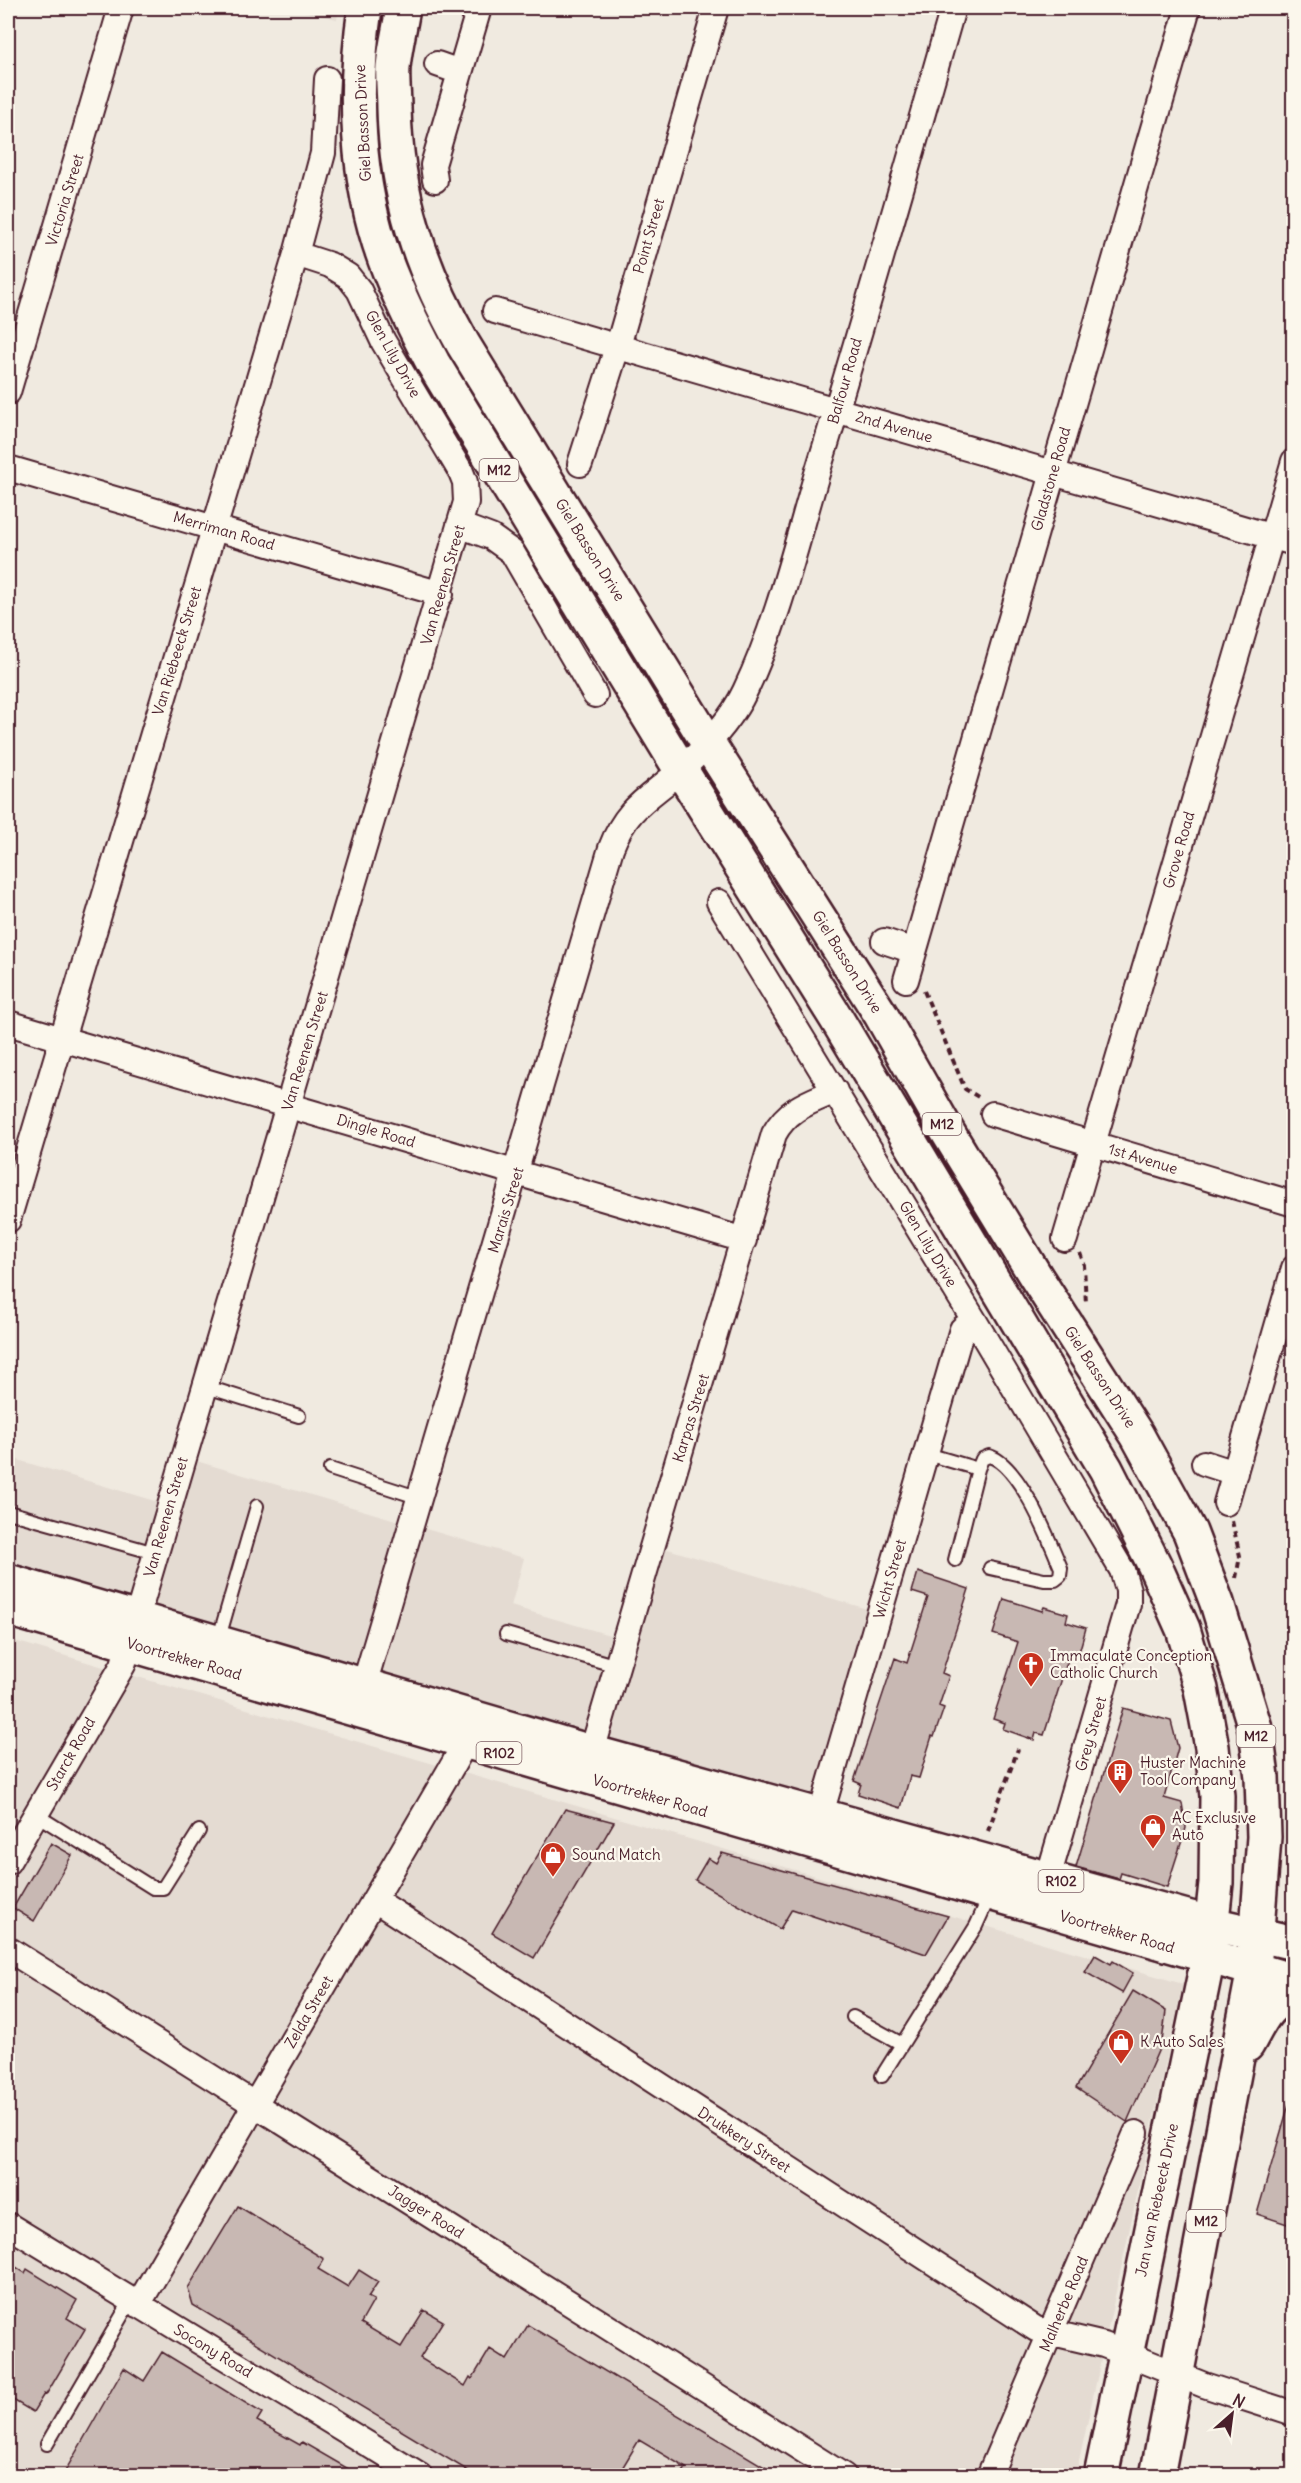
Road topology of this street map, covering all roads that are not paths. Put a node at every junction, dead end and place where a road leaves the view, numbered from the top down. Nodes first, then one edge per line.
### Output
1 (121, 8) edge
2 (365, 8) edge
3 (403, 8) edge
4 (479, 8) edge
5 (716, 8) edge
6 (953, 8) edge
7 (1188, 8) edge
8 (327, 79) dead end
9 (435, 180) dead end
10 (296, 254) junction
11 (495, 311) dead end
12 (617, 346) junction
13 (8, 392) edge
14 (836, 410) junction
15 (1293, 461) edge
16 (580, 464) dead end
17 (8, 468) edge
18 (1053, 472) junction
19 (465, 482) joint
20 (459, 525) junction
21 (213, 528) junction
22 (1282, 540) edge
23 (441, 594) junction
24 (595, 695) dead end
25 (708, 743) junction
26 (681, 770) junction
27 (719, 902) dead end
28 (884, 941) dead end
29 (914, 951) junction
30 (914, 982) road end
31 (8, 1023) edge
32 (61, 1039) junction
33 (835, 1091) junction
34 (289, 1106) junction
35 (991, 1108) road end
36 (1094, 1144) junction
37 (516, 1173) junction
38 (1293, 1203) edge
39 (8, 1220) edge
40 (744, 1240) junction
41 (1071, 1241) road end
42 (1293, 1268) edge
43 (974, 1320) junction
44 (204, 1386) junction
45 (299, 1416) dead end
46 (927, 1454) junction
47 (1204, 1463) dead end
48 (330, 1469) dead end
49 (978, 1469) junction
50 (1235, 1473) junction
51 (420, 1498) junction
52 (257, 1506) dead end
53 (1230, 1508) road end
54 (8, 1512) edge
55 (155, 1553) junction
56 (955, 1560) dead end
57 (990, 1568) dead end
58 (8, 1581) edge
59 (1128, 1590) joint
60 (8, 1609) edge
61 (132, 1631) junction
62 (506, 1634) dead end
63 (217, 1642) junction
64 (617, 1666) junction
65 (360, 1697) junction
66 (470, 1730) junction
67 (588, 1764) junction
68 (35, 1814) junction
69 (816, 1829) junction
70 (199, 1831) dead end
71 (8, 1862) edge
72 (1048, 1878) junction
73 (990, 1895) junction
74 (375, 1900) junction
75 (1212, 1924) junction
76 (1257, 1934) junction
77 (1293, 1943) edge
78 (8, 1949) edge
79 (1208, 1958) junction
80 (1254, 1969) junction
81 (1293, 1981) edge
82 (1293, 2000) edge
83 (853, 2017) dead end
84 (902, 2044) junction
85 (1234, 2067) junction
86 (882, 2076) dead end
87 (255, 2105) junction
88 (1136, 2133) dead end
89 (8, 2225) edge
90 (135, 2303) junction
91 (1052, 2333) junction
92 (1125, 2354) junction
93 (1177, 2374) junction
94 (1293, 2414) edge
95 (47, 2444) dead end
96 (420, 2475) edge
97 (844, 2475) edge
98 (989, 2475) edge
99 (1101, 2475) edge
100 (1157, 2475) edge

1 - 13 street, Victoria Street
2 - 26 main road, Giel Basson Drive / M12
3 - 25 main road, Giel Basson Drive / M12
4 - 9 street
5 - 12 street, Point Street
6 - 14 street, Balfour Road
7 - 18 street, Gladstone Road
8 - 10 street, Van Riebeeck Street
10 - 19 street, Glen Lily Drive
10 - 21 street, Van Riebeeck Street
11 - 12 street, 2nd Avenue
12 - 14 street, 2nd Avenue
12 - 16 street, Point Street
14 - 18 street, 2nd Avenue
14 - 25 street, Balfour Road
15 - 22 street, Grove Road
17 - 21 street, Merriman Road
18 - 22 street, 2nd Avenue
18 - 29 street, Gladstone Road
19 - 20 street, Van Reenen Street
20 - 23 street, Van Reenen Street
20 - 24 street
21 - 23 street, Merriman Road
21 - 32 street, Van Riebeeck Street
22 - 36 street, Grove Road
23 - 34 street, Van Reenen Street
25 - 26 street, Marais Street
25 - 76 main road, Giel Basson Drive / M12
26 - 37 street, Marais Street
26 - 75 main road, Giel Basson Drive / M12
27 - 33 street, Glen Lily Drive
28 - 29 street
29 - 30 street, Gladstone Road
31 - 32 street, Dingle Road
32 - 34 street, Dingle Road
32 - 39 street, Van Riebeeck Street
33 - 40 street, Karpas Street
33 - 43 street, Glen Lily Drive
34 - 37 street, Dingle Road
34 - 44 street, Van Reenen Street
35 - 36 street, 1st Avenue
36 - 38 street, 1st Avenue
36 - 41 street, Grove Road
37 - 40 street, Dingle Road
37 - 51 street, Marais Street
40 - 64 street, Karpas Street
42 - 50 street
43 - 46 street, Wicht Street
43 - 59 street, Glen Lily Drive
44 - 45 lane
44 - 55 street, Van Reenen Street
46 - 49 lane
46 - 69 street, Wicht Street
47 - 50 street
48 - 51 lane
49 - 56 lane
49 - 57 lane
50 - 53 street
51 - 65 street, Marais Street
52 - 63 lane
54 - 55 lane
55 - 61 street, Van Reenen Street
58 - 61 main road, Voortrekker Road / R102
59 - 72 street, Grey Street
60 - 61 main road, Voortrekker Road / R102
61 - 63 main road, Voortrekker Road / R102
61 - 65 main road, Voortrekker Road / R102
61 - 68 street, Starck Road
62 - 64 lane
63 - 65 main road, Voortrekker Road / R102
64 - 67 street, Karpas Street
65 - 66 main road, Voortrekker Road / R102
66 - 67 main road, Voortrekker Road / R102
66 - 74 street, Zelda Street
67 - 69 main road, Voortrekker Road / R102
68 - 70 lane
68 - 71 street, Starck Road
69 - 72 main road, Voortrekker Road / R102
69 - 73 main road, Voortrekker Road / R102
72 - 75 main road, Voortrekker Road / R102
73 - 79 main road, Voortrekker Road / R102
73 - 84 lane
74 - 87 street, Zelda Street
74 - 91 street, Drukkery Street
75 - 76 main road, Voortrekker Road / R102
75 - 79 main road, Jan van Riebeeck Drive / M12
76 - 77 main road, Voortrekker Road / R102
76 - 80 main road, M12
78 - 87 street, Jagger Road
79 - 80 main road, Voortrekker Road / R102
79 - 92 main road, Jan van Riebeeck Drive / M12
80 - 81 main road, Voortrekker Road / R102
80 - 85 main road, M12
82 - 85 main road
83 - 84 lane
84 - 86 lane
85 - 93 main road, M12
87 - 90 street, Zelda Street
87 - 97 street, Jagger Road
88 - 91 street, Malherbe Road
89 - 90 street, Socony Road
90 - 95 lane
90 - 96 street, Socony Road
91 - 92 street, Drukkery Street
91 - 98 street, Malherbe Road
92 - 93 street, Drukkery Street
92 - 99 main road, Jan van Riebeeck Drive / M12
93 - 94 street, Drukkery Street
93 - 100 main road, M12

